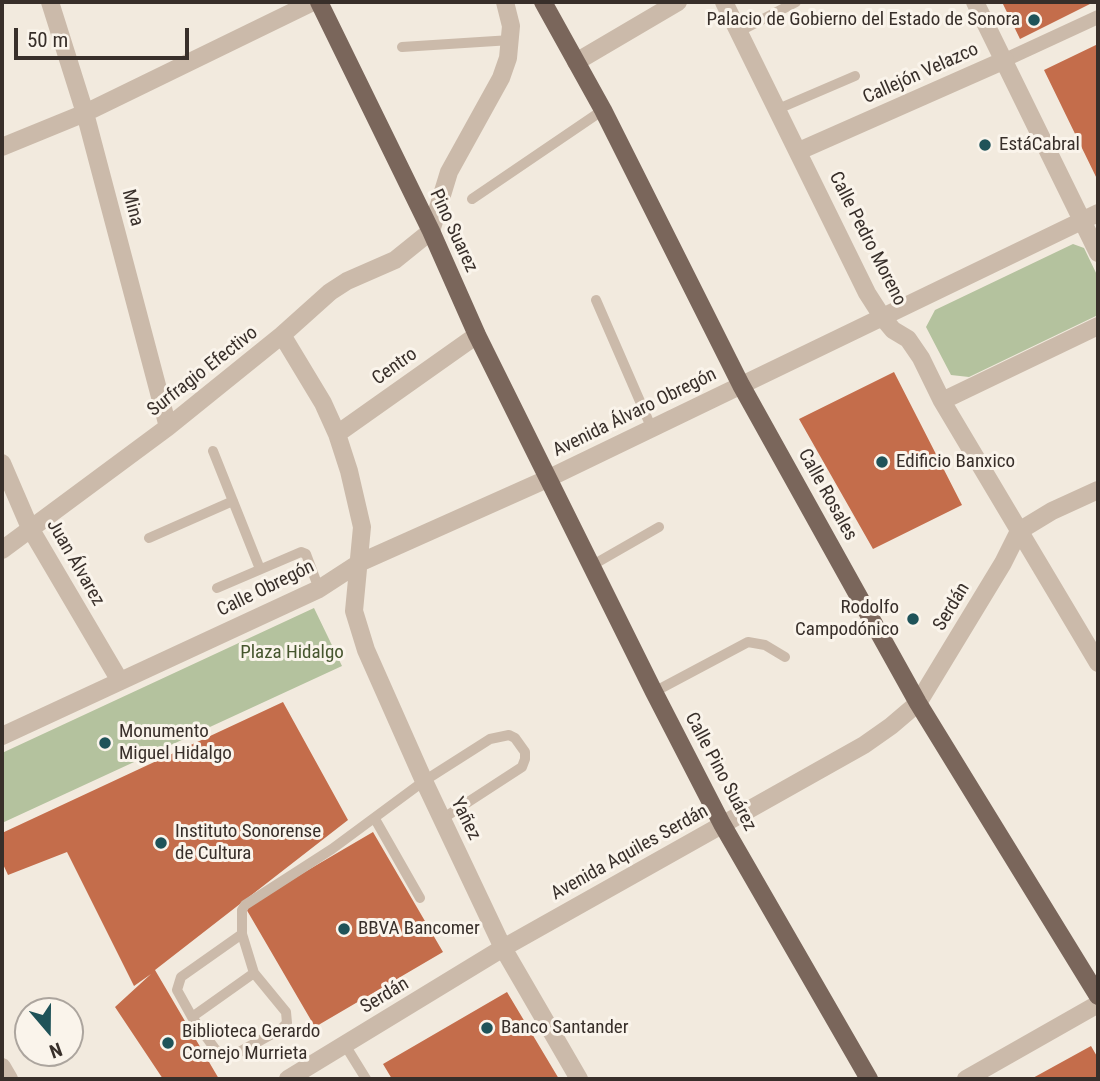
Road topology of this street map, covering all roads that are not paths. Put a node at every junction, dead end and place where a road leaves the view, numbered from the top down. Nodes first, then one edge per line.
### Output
1 (50, 2) edge
2 (313, 2) edge
3 (319, 2) edge
4 (505, 2) edge
5 (543, 2) edge
6 (678, 2) edge
7 (724, 2) edge
8 (796, 2) edge
9 (975, 2) edge
10 (1098, 17) edge
11 (738, 32) junction
12 (511, 40) junction
13 (402, 47) dead end
14 (1005, 60) junction
15 (576, 62) junction
16 (855, 76) dead end
17 (778, 109) junction
18 (603, 110) junction
19 (85, 113) junction
20 (2, 147) edge
21 (799, 151) junction
22 (472, 200) dead end
23 (1090, 217) edge
24 (431, 231) junction
25 (1098, 253) edge
26 (597, 300) dead end
27 (883, 318) junction
28 (1098, 326) edge
29 (282, 335) junction
30 (477, 335) junction
31 (741, 385) junction
32 (943, 401) junction
33 (168, 427) junction
34 (652, 429) junction
35 (337, 434) junction
36 (213, 451) dead end
37 (2, 463) edge
38 (547, 478) junction
39 (1098, 490) edge
40 (233, 501) junction
41 (659, 527) dead end
42 (30, 528) junction
43 (1019, 531) junction
44 (149, 538) dead end
45 (2, 550) edge
46 (359, 564) junction
47 (591, 566) junction
48 (260, 569) junction
49 (217, 588) dead end
50 (319, 589) junction
51 (785, 657) dead end
52 (1098, 663) edge
53 (120, 681) junction
54 (654, 692) junction
55 (918, 703) junction
56 (2, 736) edge
57 (424, 781) junction
58 (374, 819) junction
59 (442, 819) junction
60 (722, 824) junction
61 (420, 898) dead end
62 (242, 934) junction
63 (503, 948) junction
64 (254, 972) junction
65 (1098, 996) edge
66 (1098, 1004) edge
67 (192, 1017) junction
68 (345, 1045) junction
69 (2, 1067) edge
70 (9, 1079) edge
71 (288, 1079) edge
72 (366, 1079) edge
73 (579, 1079) edge
74 (869, 1079) edge
75 (966, 1079) edge

1 - 19 street, Mina
2 - 19 street
3 - 24 main road, Pino Suarez
4 - 12 street
5 - 15 main road, Calle Rosales
6 - 15 street
7 - 11 street, Calle Pedro Moreno
8 - 11 lane
9 - 14 street
10 - 14 street, Callejón Velazco
11 - 17 street, Calle Pedro Moreno
12 - 13 lane
12 - 24 street
14 - 21 street, Callejón Velazco
14 - 23 street
15 - 18 main road, Calle Rosales
16 - 17 lane
17 - 21 street, Calle Pedro Moreno
18 - 22 lane
18 - 31 main road, Calle Rosales
19 - 20 street
19 - 33 street, Mina
21 - 27 street, Calle Pedro Moreno
23 - 25 street
23 - 27 street, Avenida Álvaro Obregón
24 - 29 street, Surfragio Efectivo
24 - 30 main road, Pino Suarez
26 - 34 lane
27 - 31 street, Avenida Álvaro Obregón
27 - 32 street, Calle Pedro Moreno
28 - 32 street
29 - 33 street, Surfragio Efectivo
29 - 35 street, Yañez
30 - 35 street, Centro
30 - 38 main road, Pino Suarez
31 - 34 street, Avenida Álvaro Obregón
31 - 55 main road, Calle Rosales
32 - 43 street, Calle Pedro Moreno
33 - 42 street, Surfragio Efectivo
34 - 38 street, Avenida Álvaro Obregón
35 - 46 street, Yañez
36 - 40 lane
37 - 42 street, Juan Álvarez
38 - 46 street, Calle Obregón
38 - 47 main road, Calle Pino Suárez
39 - 43 street
40 - 44 lane
40 - 48 lane
41 - 47 lane
42 - 45 street, Surfragio Efectivo
42 - 53 street, Juan Álvarez
43 - 52 street, Calle Pedro Moreno
43 - 55 street, Serdán
46 - 50 street, Calle Obregón
46 - 57 street, Yañez
47 - 54 main road, Calle Pino Suárez
48 - 49 lane
48 - 50 lane
50 - 53 street, Calle Obregón
51 - 54 lane
53 - 56 street, Calle Obregón
54 - 60 main road, Calle Pino Suárez
55 - 60 street, Avenida Aquiles Serdán
55 - 65 main road, Calle Rosales
57 - 58 lane
57 - 59 street, Yañez
57 - 59 lane
58 - 61 lane
58 - 62 lane
59 - 63 street, Yañez
60 - 63 street, Avenida Aquiles Serdán
60 - 74 main road, Calle Pino Suárez
62 - 64 lane
62 - 67 lane
63 - 68 street, Serdán
63 - 73 street, Yañez
64 - 67 lane
64 - 67 lane
66 - 75 street
68 - 71 street, Serdán
68 - 72 lane
69 - 70 street

